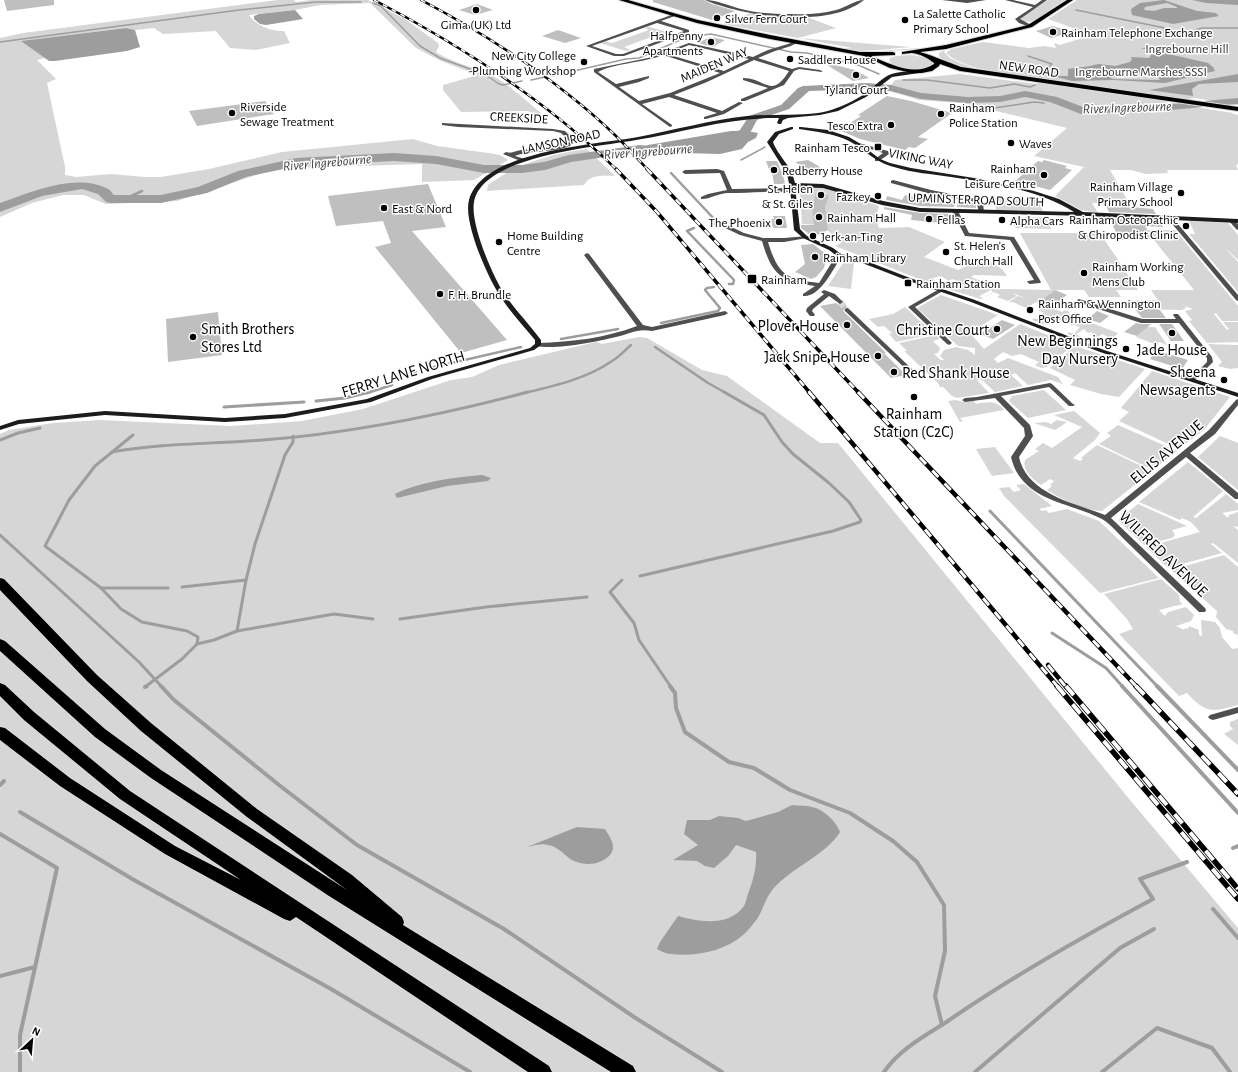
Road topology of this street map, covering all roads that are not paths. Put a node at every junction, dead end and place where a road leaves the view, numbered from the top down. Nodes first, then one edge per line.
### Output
1 (622, 0) edge
2 (707, 0) edge
3 (862, 0) edge
4 (944, 0) edge
5 (984, 0) edge
6 (1007, 0) edge
7 (1045, 0) edge
8 (1070, 0) edge
9 (730, 1) edge
10 (721, 4) junction
11 (1036, 6) junction
12 (674, 14) junction
13 (656, 21) junction
14 (1030, 26) junction
15 (796, 42) junction
16 (938, 48) junction
17 (904, 53) junction
18 (663, 54) junction
19 (860, 54) junction
20 (893, 54) junction
21 (755, 59) junction
22 (934, 59) junction
23 (886, 64) junction
24 (960, 69) junction
25 (792, 70) junction
26 (820, 70) dead end
27 (926, 70) junction
28 (723, 72) junction
29 (892, 76) junction
30 (647, 77) dead end
31 (745, 80) dead end
32 (615, 86) junction
33 (772, 88) junction
34 (669, 95) junction
35 (640, 103) junction
36 (1236, 108) edge
37 (722, 113) junction
38 (820, 114) junction
39 (760, 117) junction
40 (787, 117) junction
41 (796, 117) junction
42 (706, 118) dead end
43 (809, 122) junction
44 (444, 124) dead end
45 (781, 124) junction
46 (670, 126) dead end
47 (791, 128) junction
48 (801, 128) junction
49 (820, 130) junction
50 (777, 133) junction
51 (856, 143) junction
52 (506, 154) dead end
53 (512, 155) junction
54 (523, 160) junction
55 (877, 160) junction
56 (685, 172) dead end
57 (893, 182) dead end
58 (792, 188) junction
59 (730, 192) junction
60 (703, 198) dead end
61 (955, 211) junction
62 (981, 212) junction
63 (1069, 213) junction
64 (1170, 218) junction
65 (1235, 221) edge
66 (723, 225) dead end
67 (1238, 228) edge
68 (805, 237) junction
69 (766, 240) junction
70 (588, 255) dead end
71 (839, 255) junction
72 (1030, 282) dead end
73 (818, 287) junction
74 (941, 290) junction
75 (829, 293) junction
76 (804, 295) dead end
77 (1238, 299) edge
78 (1079, 301) dead end
79 (840, 302) tunnel mouth
80 (847, 310) tunnel mouth
81 (725, 313) dead end
82 (1176, 314) dead end
83 (812, 315) dead end
84 (1180, 321) junction
85 (641, 327) junction
86 (949, 343) dead end
87 (538, 345) junction
88 (912, 372) dead end
89 (1192, 380) junction
90 (1238, 395) edge
91 (997, 396) junction
92 (965, 400) dead end
93 (1238, 401) edge
94 (1071, 405) dead end
95 (1, 427) edge
96 (1185, 454) junction
97 (1238, 497) edge
98 (1106, 518) junction
99 (0, 582) edge
100 (1202, 610) dead end
101 (1, 645) edge
102 (0, 688) edge
103 (1238, 710) edge
104 (1213, 717) dead end
105 (0, 732) edge
106 (353, 948) junction
107 (428, 948) junction
108 (543, 1072) edge
109 (627, 1072) edge

1 - 12 main road
2 - 10 street
3 - 10 street
4 - 5 street
6 - 11 street
7 - 11 street
8 - 14 main road
9 - 10 street
11 - 14 street
12 - 13 street
12 - 15 main road
13 - 13 street
14 - 16 main road
15 - 19 main road
15 - 21 street, MAIDEN WAY
16 - 17 main road
16 - 22 main road
17 - 20 main road
17 - 22 main road, NEW ROAD
18 - 21 street
18 - 28 street
18 - 32 street
19 - 20 main road
19 - 23 main road
20 - 23 main road
21 - 25 street
21 - 28 street, MAIDEN WAY
22 - 24 main road, NEW ROAD
22 - 27 main road
23 - 27 main road, NEW ROAD
23 - 29 street
24 - 27 main road, NEW ROAD
24 - 36 main road, NEW ROAD
25 - 26 street
25 - 33 street
27 - 29 street
28 - 34 street, MAIDEN WAY
29 - 38 street
30 - 32 street
31 - 33 street
32 - 35 street
33 - 37 street
34 - 35 street, MAIDEN WAY
34 - 37 street
35 - 46 street
37 - 42 street
38 - 41 street
38 - 43 street
39 - 40 street, LAMSON ROAD
39 - 45 street
39 - 54 street, LAMSON ROAD
40 - 41 street, LAMSON ROAD
40 - 45 street
41 - 43 street
43 - 48 street
43 - 49 street
44 - 53 street, CREEKSIDE
45 - 47 street
45 - 50 street
47 - 48 street
47 - 50 street
48 - 49 street
49 - 51 street, VIKING WAY
50 - 58 street
51 - 55 street, VIKING WAY
51 - 55 street
52 - 53 street, CREEKSIDE
53 - 54 street, CREEKSIDE
54 - 87 street, LAMSON ROAD
55 - 63 street, VIKING WAY
56 - 59 street
57 - 62 street
58 - 59 street
58 - 61 street, UPMINSTER ROAD SOUTH
58 - 68 street
59 - 60 street
61 - 62 street, UPMINSTER ROAD SOUTH
61 - 72 street
62 - 63 street, UPMINSTER ROAD SOUTH
63 - 64 street, UPMINSTER ROAD SOUTH
64 - 65 street
64 - 77 street
65 - 67 street
66 - 69 street
68 - 69 street
68 - 71 street
69 - 73 street
70 - 85 street
71 - 73 street
71 - 74 street
73 - 75 street
73 - 76 street
74 - 86 street
74 - 89 street
75 - 79 street
75 - 83 street
78 - 84 street
80 - 88 street
81 - 85 street, FERRY LANE NORTH
82 - 84 street
84 - 89 street
85 - 87 street, FERRY LANE NORTH
87 - 95 street, FERRY LANE NORTH
89 - 90 street
91 - 92 street
91 - 94 street
91 - 98 street
93 - 96 street, ELLIS AVENUE
96 - 97 street
96 - 98 street, ELLIS AVENUE
98 - 100 street, WILFRED AVENUE
99 - 107 highway
101 - 107 highway
102 - 106 highway
103 - 104 street
105 - 106 highway
106 - 108 highway
107 - 109 highway

